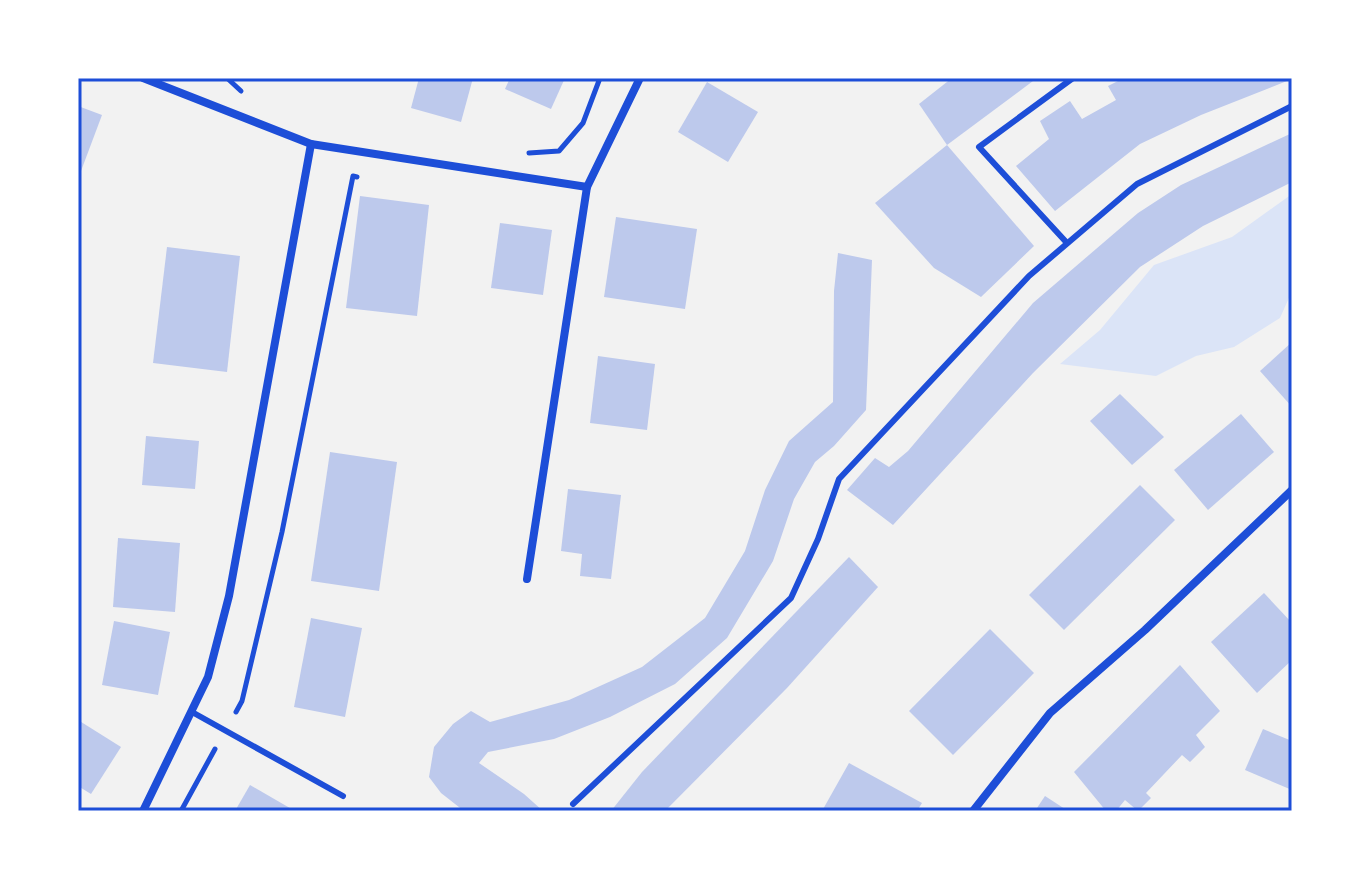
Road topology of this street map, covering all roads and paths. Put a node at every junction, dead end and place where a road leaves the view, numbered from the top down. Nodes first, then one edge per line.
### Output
1 (143, 78) edge
2 (600, 78) edge
3 (640, 78) edge
4 (1073, 78) edge
5 (162, 81) edge
6 (1292, 106) edge
7 (311, 144) junction
8 (517, 154) dead end
9 (353, 176) dead end
10 (587, 187) junction
11 (1067, 243) junction
12 (1292, 490) edge
13 (527, 579) dead end
14 (192, 712) junction
15 (226, 730) junction
16 (343, 796) dead end
17 (573, 804) dead end
18 (143, 811) edge
19 (181, 811) edge
20 (973, 811) edge

1 - 5 street
2 - 8 path
3 - 10 street
4 - 11 lane
5 - 7 street
6 - 11 lane
7 - 10 street
7 - 14 street
9 - 15 path
10 - 13 street
11 - 17 lane
12 - 20 street
14 - 15 lane
14 - 18 street
15 - 16 lane
15 - 19 path

